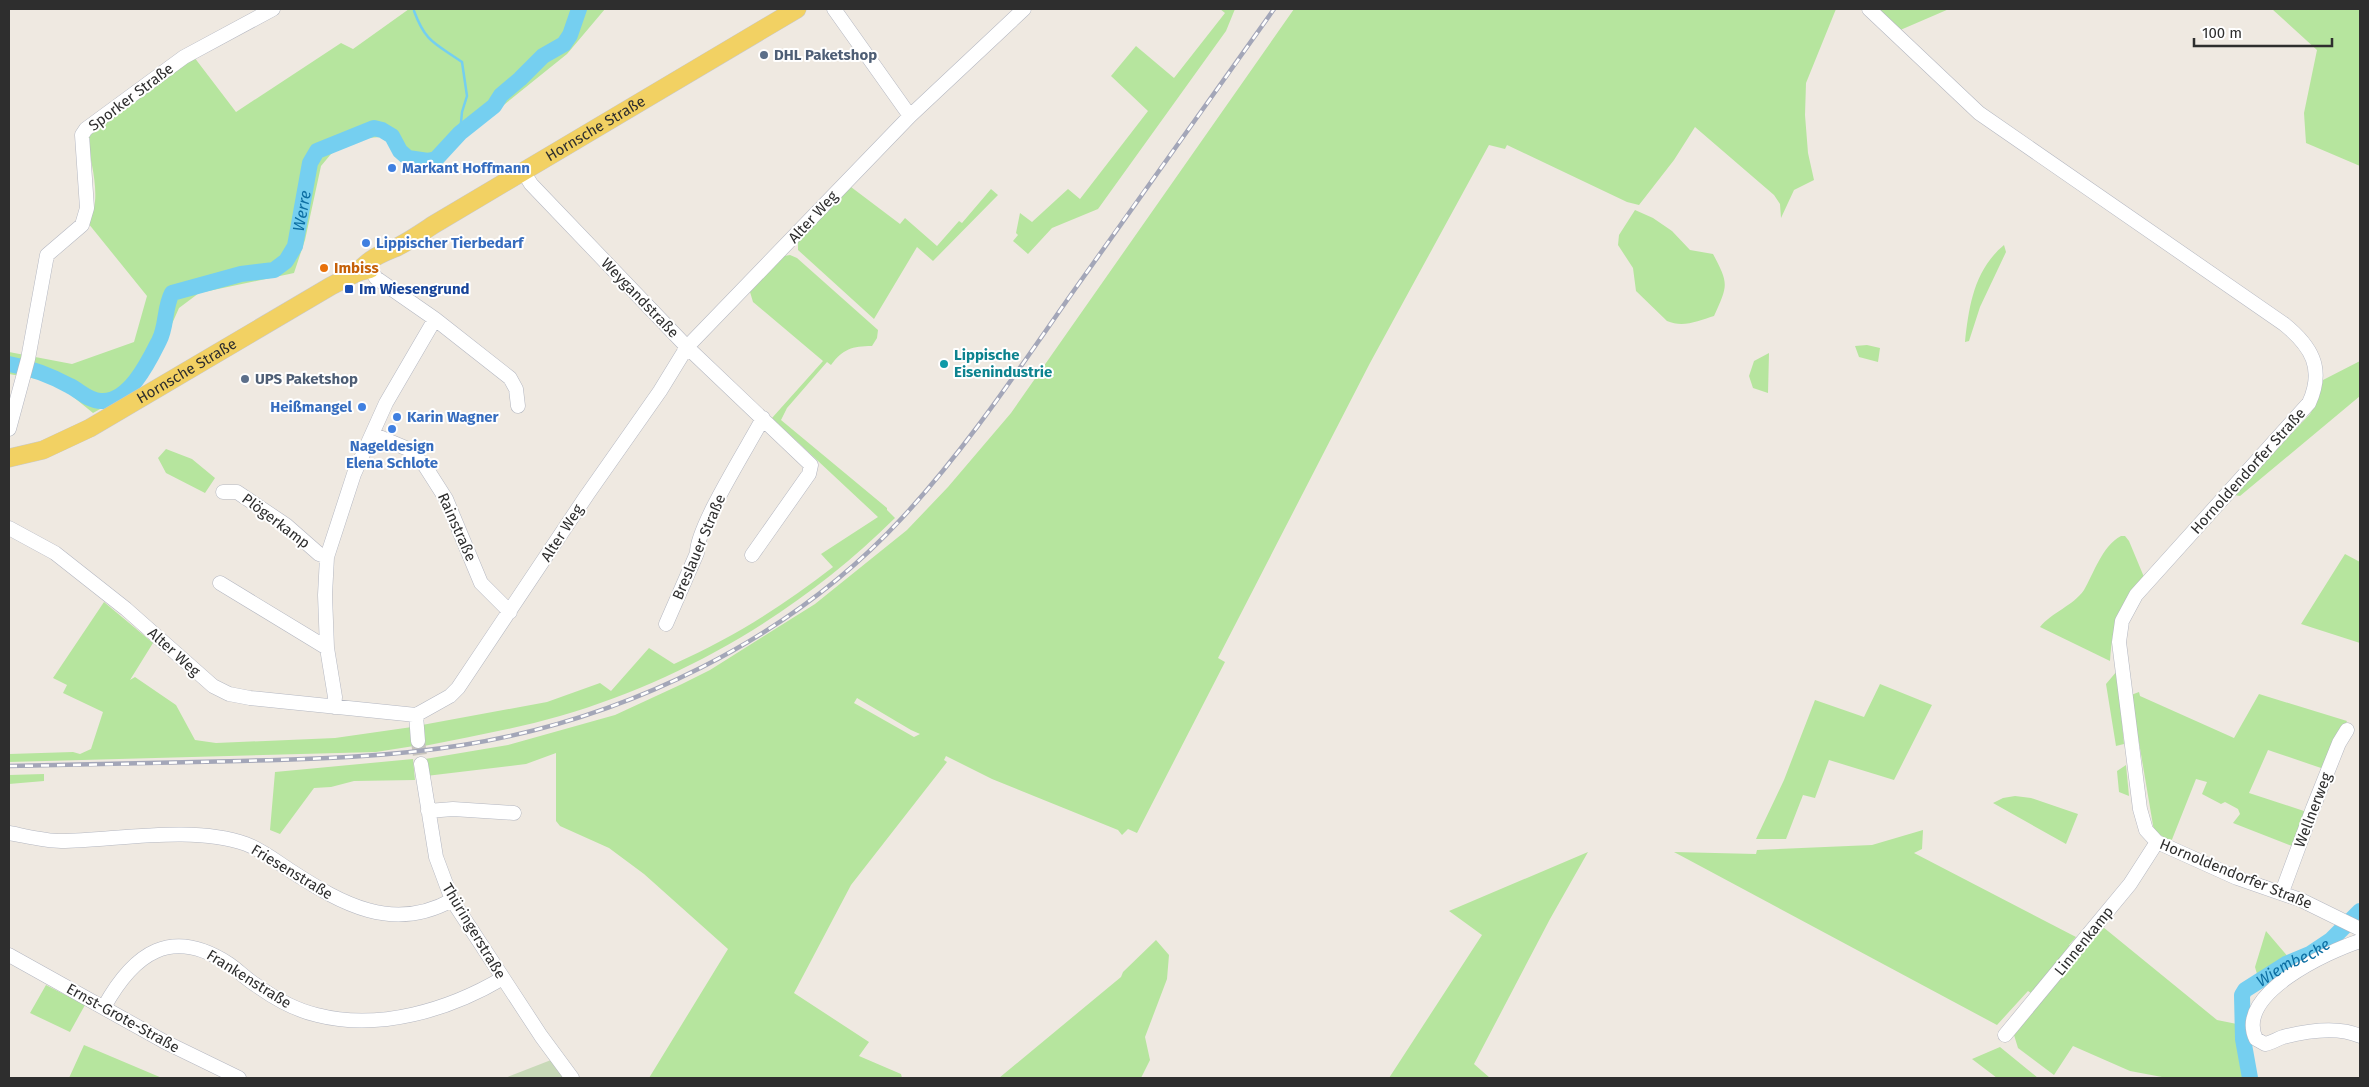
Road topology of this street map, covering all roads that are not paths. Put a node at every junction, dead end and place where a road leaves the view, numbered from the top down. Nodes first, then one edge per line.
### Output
1 (273, 9) edge
2 (796, 9) edge
3 (834, 9) edge
4 (1024, 9) edge
5 (1869, 9) edge
6 (910, 116) junction
7 (523, 171) junction
8 (365, 268) junction
9 (435, 319) junction
10 (687, 347) junction
11 (518, 406) dead end
12 (763, 418) junction
13 (9, 429) edge
14 (372, 434) junction
15 (9, 458) edge
16 (223, 492) dead end
17 (9, 528) edge
18 (752, 555) dead end
19 (327, 557) junction
20 (220, 583) dead end
21 (510, 612) junction
22 (666, 624) dead end
23 (327, 648) junction
24 (334, 707) junction
25 (416, 715) junction
26 (2347, 730) dead end
27 (418, 741) tunnel mouth
28 (421, 764) tunnel mouth
29 (428, 811) junction
30 (514, 813) dead end
31 (9, 834) edge
32 (2157, 842) junction
33 (2282, 892) junction
34 (452, 900) junction
35 (2359, 928) edge
36 (2360, 941) edge
37 (9, 955) edge
38 (503, 978) junction
39 (104, 1007) junction
40 (2005, 1035) dead end
41 (2360, 1036) edge
42 (239, 1078) edge
43 (572, 1078) edge

1 - 13 street, Sporker Straße
2 - 7 main road, Hornsche Straße
3 - 6 street
4 - 6 street, Alter Weg
5 - 32 street, Hornoldendorfer Straße
6 - 10 street, Alter Weg
7 - 8 main road, Hornsche Straße
7 - 10 street, Weygandstraße
8 - 9 street
8 - 15 main road, Hornsche Straße
9 - 11 street
9 - 14 street
10 - 12 street, Weygandstraße
10 - 21 street, Alter Weg
12 - 18 street, Weygandstraße
12 - 22 street, Breslauer Straße
14 - 19 street
14 - 21 street, Rainstraße
16 - 19 street, Plögerkamp
17 - 24 street, Alter Weg
19 - 23 street
20 - 23 street
21 - 25 street, Alter Weg
23 - 24 street
24 - 25 street, Alter Weg
25 - 27 street
26 - 33 street, Wellnerweg
28 - 29 street, Thüringerstraße
29 - 30 street
29 - 34 street, Thüringerstraße
31 - 34 street, Friesenstraße
32 - 33 street, Hornoldendorfer Straße
32 - 40 street, Linnenkamp
33 - 35 street, Hornoldendorfer Straße
34 - 38 street, Thüringerstraße
36 - 41 street
37 - 39 street, Ernst-Grote-Straße
38 - 39 street, Frankenstraße
38 - 43 street, Thüringerstraße
39 - 42 street, Ernst-Grote-Straße

